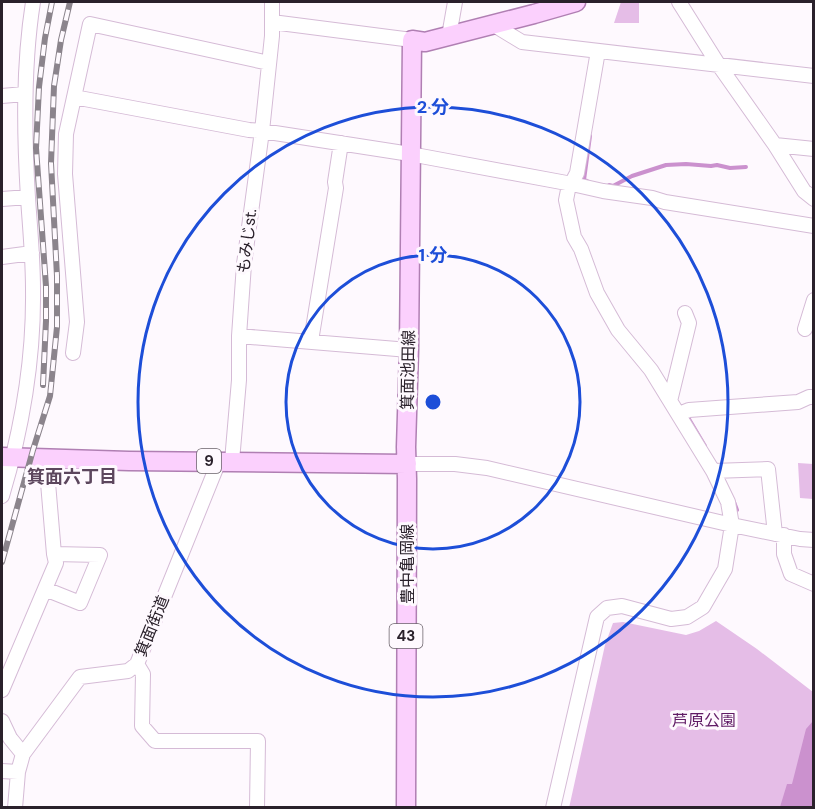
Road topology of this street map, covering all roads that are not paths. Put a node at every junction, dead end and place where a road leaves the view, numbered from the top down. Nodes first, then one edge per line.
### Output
1 (33, 2) edge
2 (272, 2) edge
3 (455, 2) edge
4 (576, 2) edge
5 (679, 2) edge
6 (272, 22) junction
7 (494, 24) junction
8 (448, 36) junction
9 (412, 40) junction
10 (598, 51) junction
11 (269, 63) junction
12 (718, 64) junction
13 (813, 76) edge
14 (24, 94) junction
15 (2, 96) edge
16 (74, 97) junction
17 (262, 131) junction
18 (340, 143) junction
19 (775, 145) junction
20 (813, 149) edge
21 (410, 154) junction
22 (572, 184) junction
23 (28, 197) junction
24 (813, 199) edge
25 (2, 200) edge
26 (813, 226) edge
27 (32, 253) junction
28 (2, 257) edge
29 (813, 300) edge
30 (685, 313) dead end
31 (805, 329) dead end
32 (239, 336) junction
33 (311, 341) junction
34 (409, 350) junction
35 (73, 353) dead end
36 (813, 397) edge
37 (670, 401) junction
38 (679, 414) junction
39 (7, 458) edge
40 (46, 459) junction
41 (225, 461) junction
42 (407, 464) junction
43 (713, 471) junction
44 (2, 496) edge
45 (732, 525) junction
46 (780, 534) junction
47 (813, 540) edge
48 (54, 554) junction
49 (813, 584) edge
50 (45, 589) junction
51 (137, 664) junction
52 (2, 690) edge
53 (2, 720) edge
54 (23, 754) junction
55 (2, 771) edge
56 (18, 772) junction
57 (15, 807) edge
58 (257, 807) edge
59 (406, 807) edge
60 (554, 807) edge

1 - 14 street
2 - 6 street
3 - 8 street
4 - 7 main road
5 - 12 street
6 - 9 street
6 - 11 street, もみじst.
7 - 8 main road
7 - 10 street
8 - 9 main road
9 - 21 main road, 箕面池田線
10 - 12 street
10 - 22 street
11 - 16 street
11 - 17 street, もみじst.
12 - 13 street
12 - 19 street
14 - 15 street
14 - 23 street
16 - 17 street
16 - 35 street
17 - 18 street
17 - 32 street, もみじst.
18 - 21 street
18 - 33 street
19 - 20 street
19 - 24 street
21 - 22 street
21 - 34 main road, 箕面池田線
22 - 26 street
22 - 37 street
23 - 25 street
23 - 27 street
27 - 28 street
27 - 39 street
29 - 31 street
30 - 37 street
32 - 33 street
32 - 41 street, もみじst.
33 - 34 street
34 - 42 main road, 箕面池田線
36 - 38 street
37 - 38 street
38 - 43 street
39 - 40 main road, 9
39 - 44 street
40 - 41 main road, 9
40 - 48 street
41 - 42 main road, 9
41 - 51 street, 箕面街道
42 - 45 street
42 - 59 main road, 豊中亀岡線 / 43
43 - 45 street
43 - 46 street
45 - 46 street
45 - 60 street
46 - 47 street
46 - 49 street
48 - 50 street
48 - 50 street
50 - 52 street
51 - 54 street, 箕面街道
51 - 58 street
53 - 54 street
54 - 56 street, 箕面街道
55 - 56 street
56 - 57 street, 箕面街道

